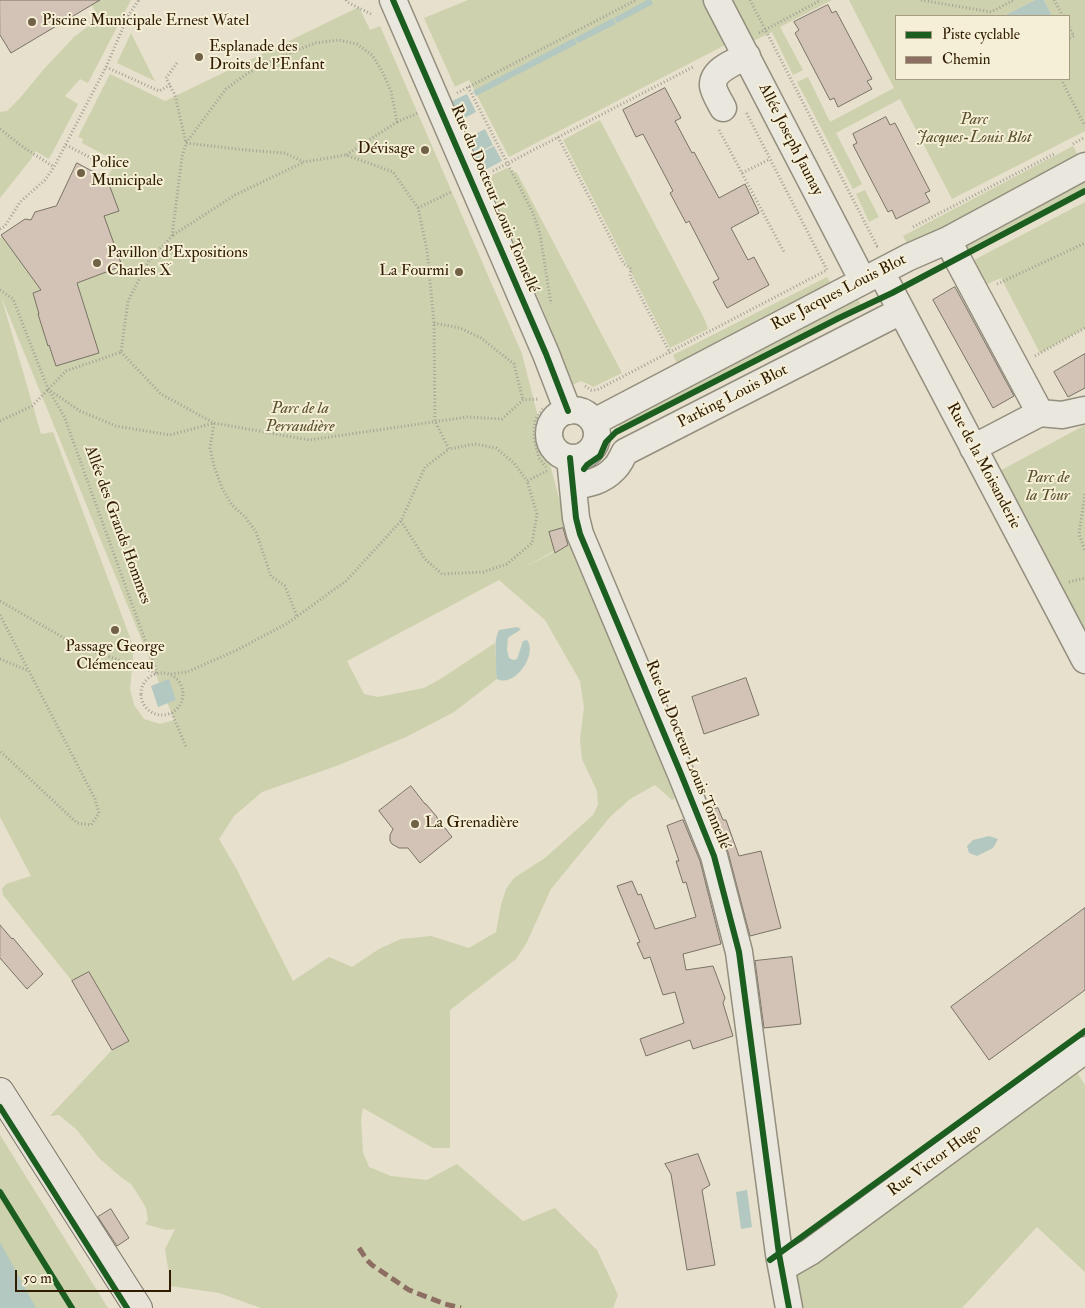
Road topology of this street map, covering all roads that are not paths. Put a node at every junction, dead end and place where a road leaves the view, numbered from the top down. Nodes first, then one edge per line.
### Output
1 (717, 0) edge
2 (383, 8) edge
3 (743, 49) junction
4 (728, 114) road end
5 (1085, 166) edge
6 (948, 240) junction
7 (872, 276) junction
8 (901, 311) junction
9 (1085, 410) edge
10 (568, 411) junction
11 (1040, 413) junction
12 (594, 422) junction
13 (974, 448) junction
14 (570, 458) junction
15 (573, 486) junction
16 (1085, 660) edge
17 (1085, 1050) edge
18 (0, 1092) edge
19 (782, 1268) junction
20 (138, 1308) edge
21 (789, 1308) edge

1 - 3 street, Allée Joseph Jaunay
2 - 10 street, Rue du Docteur Louis Tonnellé
3 - 4 street
3 - 7 street, Allée Joseph Jaunay
5 - 6 street, Rue Jacques Louis Blot
6 - 7 street, Rue Jacques Louis Blot
6 - 11 street
7 - 8 street, Rue de la Moisanderie
7 - 12 street, Rue Jacques Louis Blot
8 - 13 street, Rue de la Moisanderie
8 - 15 street, Parking Louis Blot
9 - 11 street
10 - 12 street
10 - 14 street
11 - 13 street
12 - 14 street
13 - 16 street, Rue de la Moisanderie
14 - 15 street, Rue du Docteur Louis Tonnellé
15 - 19 street, Rue du Docteur Louis Tonnellé
17 - 19 street, Rue Victor Hugo
18 - 20 main road
19 - 21 street, Rue du Docteur Louis Tonnellé

